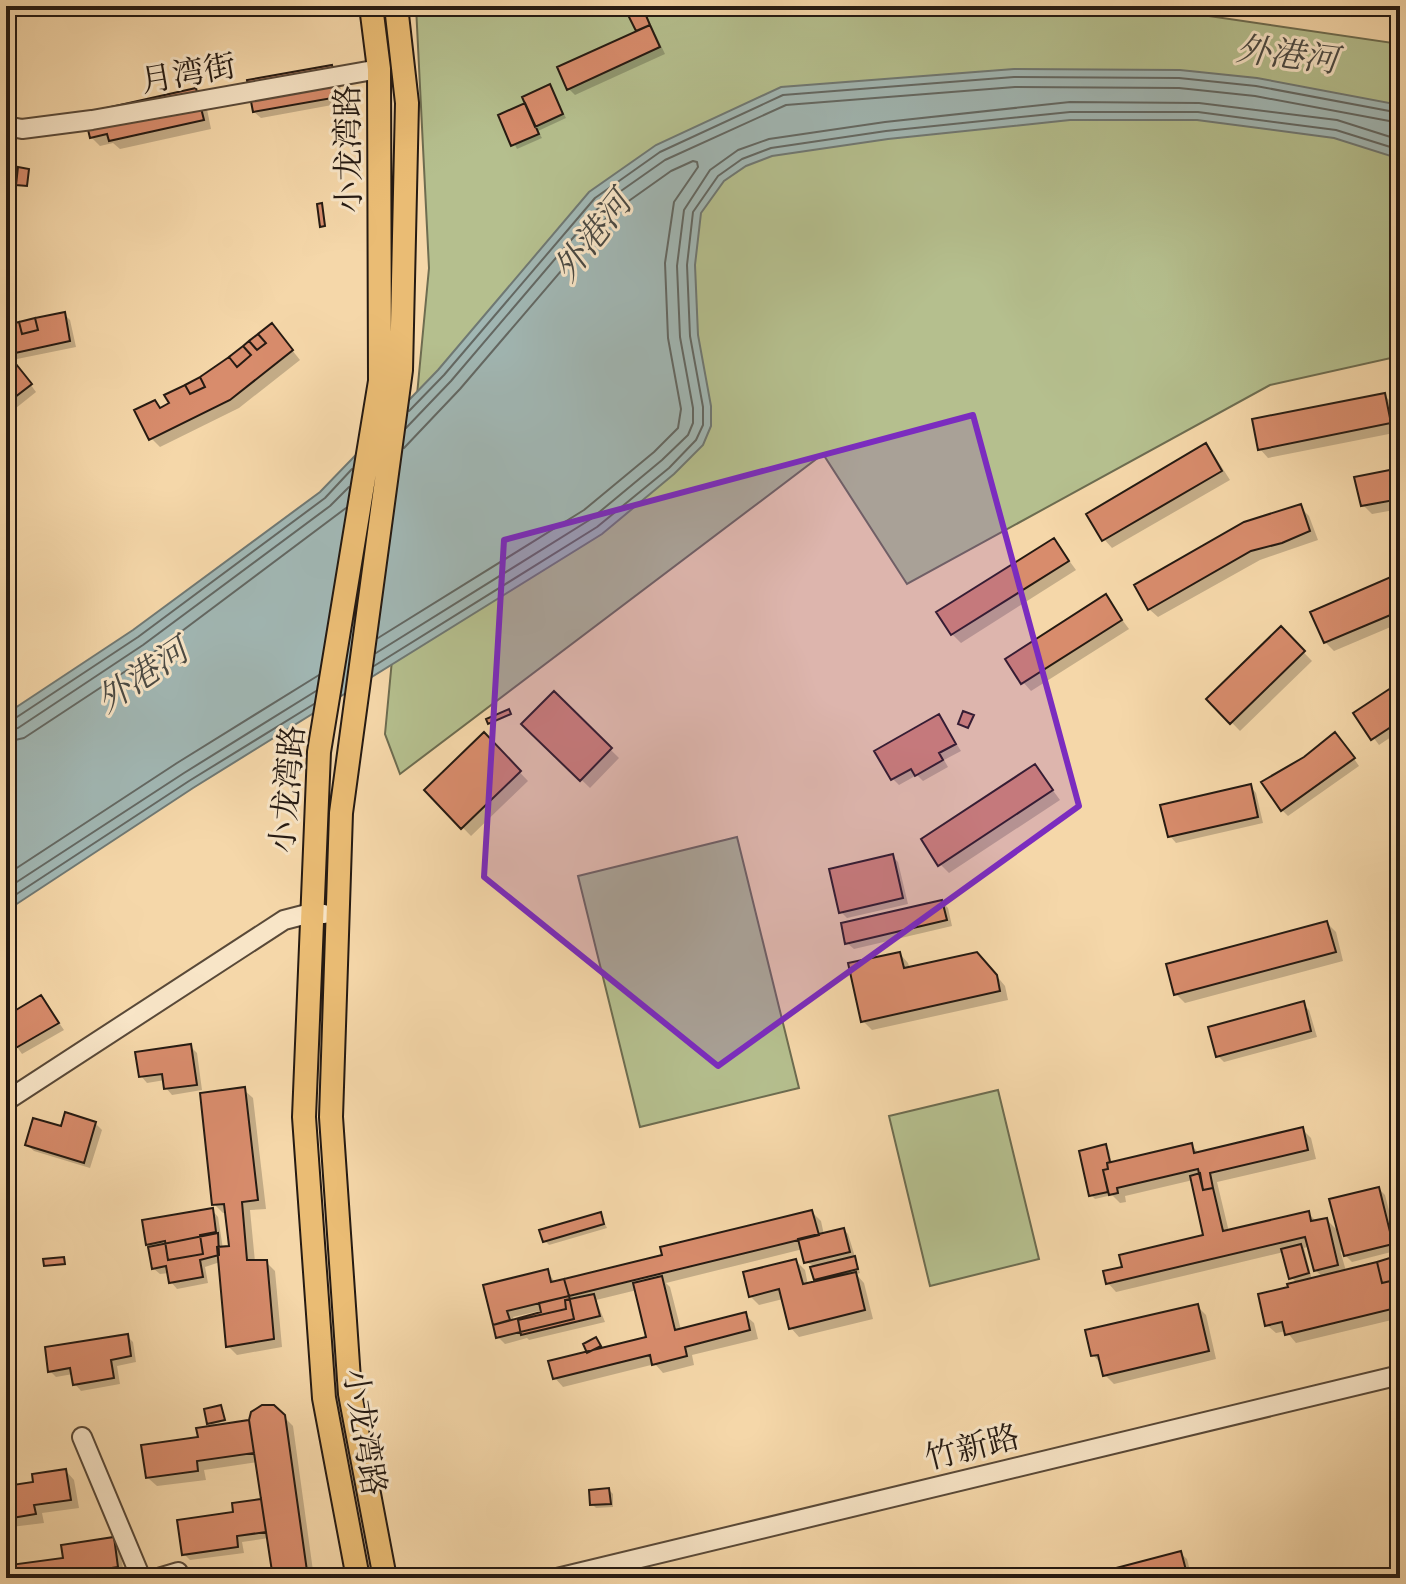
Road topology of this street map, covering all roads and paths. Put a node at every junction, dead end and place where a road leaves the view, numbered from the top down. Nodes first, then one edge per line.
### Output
1 (371, 6) edge
2 (396, 6) edge
3 (379, 69) junction
4 (6, 126) edge
5 (311, 913) junction
6 (337, 915) junction
7 (6, 1101) edge
8 (1400, 1375) edge
9 (82, 1437) dead end
10 (178, 1572) dead end
11 (141, 1578) edge
12 (158, 1578) edge
13 (358, 1578) edge
14 (385, 1578) edge
15 (557, 1578) edge

1 - 3 main road, 小龙湾路
2 - 6 main road, 小龙湾路
3 - 4 street, 月湾街
3 - 5 main road, 小龙湾路
5 - 6 street
5 - 7 street
5 - 13 main road, 小龙湾路
6 - 14 main road, 小龙湾路
8 - 15 street, 竹新路
9 - 11 street
10 - 12 street

